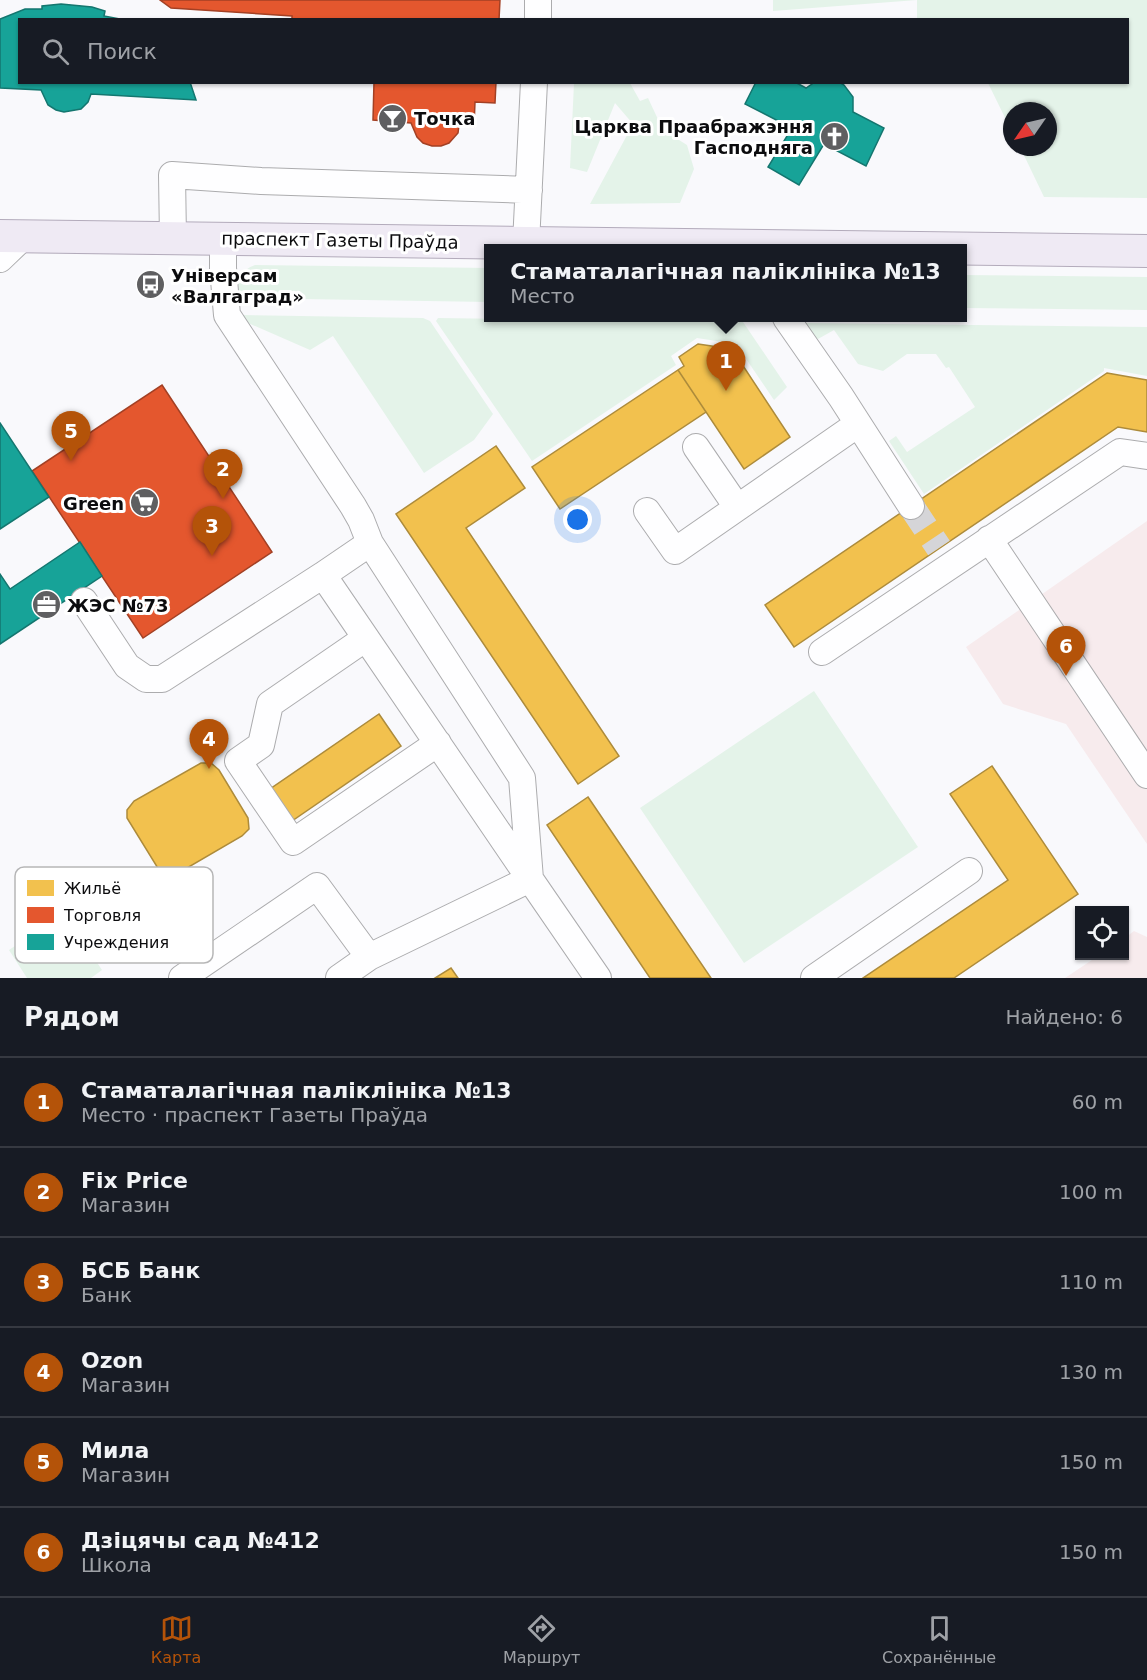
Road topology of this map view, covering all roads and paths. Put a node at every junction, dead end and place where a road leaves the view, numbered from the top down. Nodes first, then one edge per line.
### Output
1 (538, 0) edge
2 (538, 18) edge
3 (534, 84) edge
4 (529, 190) junction
5 (12, 236) edge
6 (173, 238) junction
7 (223, 238) junction
8 (526, 243) junction
9 (585, 244) edge
10 (967, 249) edge
11 (1147, 251) edge
12 (0, 259) edge
13 (789, 322) edge
14 (858, 424) junction
15 (696, 447) dead end
16 (1147, 456) edge
17 (911, 506) tunnel mouth
18 (737, 507) junction
19 (646, 510) dead end
20 (989, 539) junction
21 (370, 543) junction
22 (323, 575) junction
23 (84, 601) dead end
24 (366, 638) junction
25 (822, 652) dead end
26 (438, 743) junction
27 (1147, 775) edge
28 (969, 871) dead end
29 (530, 879) junction
30 (213, 957) edge
31 (369, 957) junction
32 (204, 963) edge
33 (182, 978) edge
34 (339, 978) edge
35 (598, 978) edge
36 (814, 978) edge

1 - 2 lane
3 - 4 lane
4 - 6 lane
4 - 8 lane
5 - 6 main road, праспект Газеты Праўда
5 - 12 lane
6 - 7 main road, праспект Газеты Праўда
7 - 8 main road, праспект Газеты Праўда
7 - 21 lane
8 - 9 main road, праспект Газеты Праўда
10 - 11 main road, праспект Газеты Праўда
13 - 14 lane
14 - 17 lane
14 - 18 lane
15 - 18 lane
16 - 20 lane
18 - 19 lane
20 - 25 lane
20 - 27 lane
21 - 22 lane
21 - 29 lane
22 - 23 lane
22 - 24 lane
24 - 26 lane
24 - 26 lane
26 - 29 lane
28 - 36 lane
29 - 31 lane
29 - 35 lane
30 - 31 lane
31 - 34 lane
32 - 33 lane

